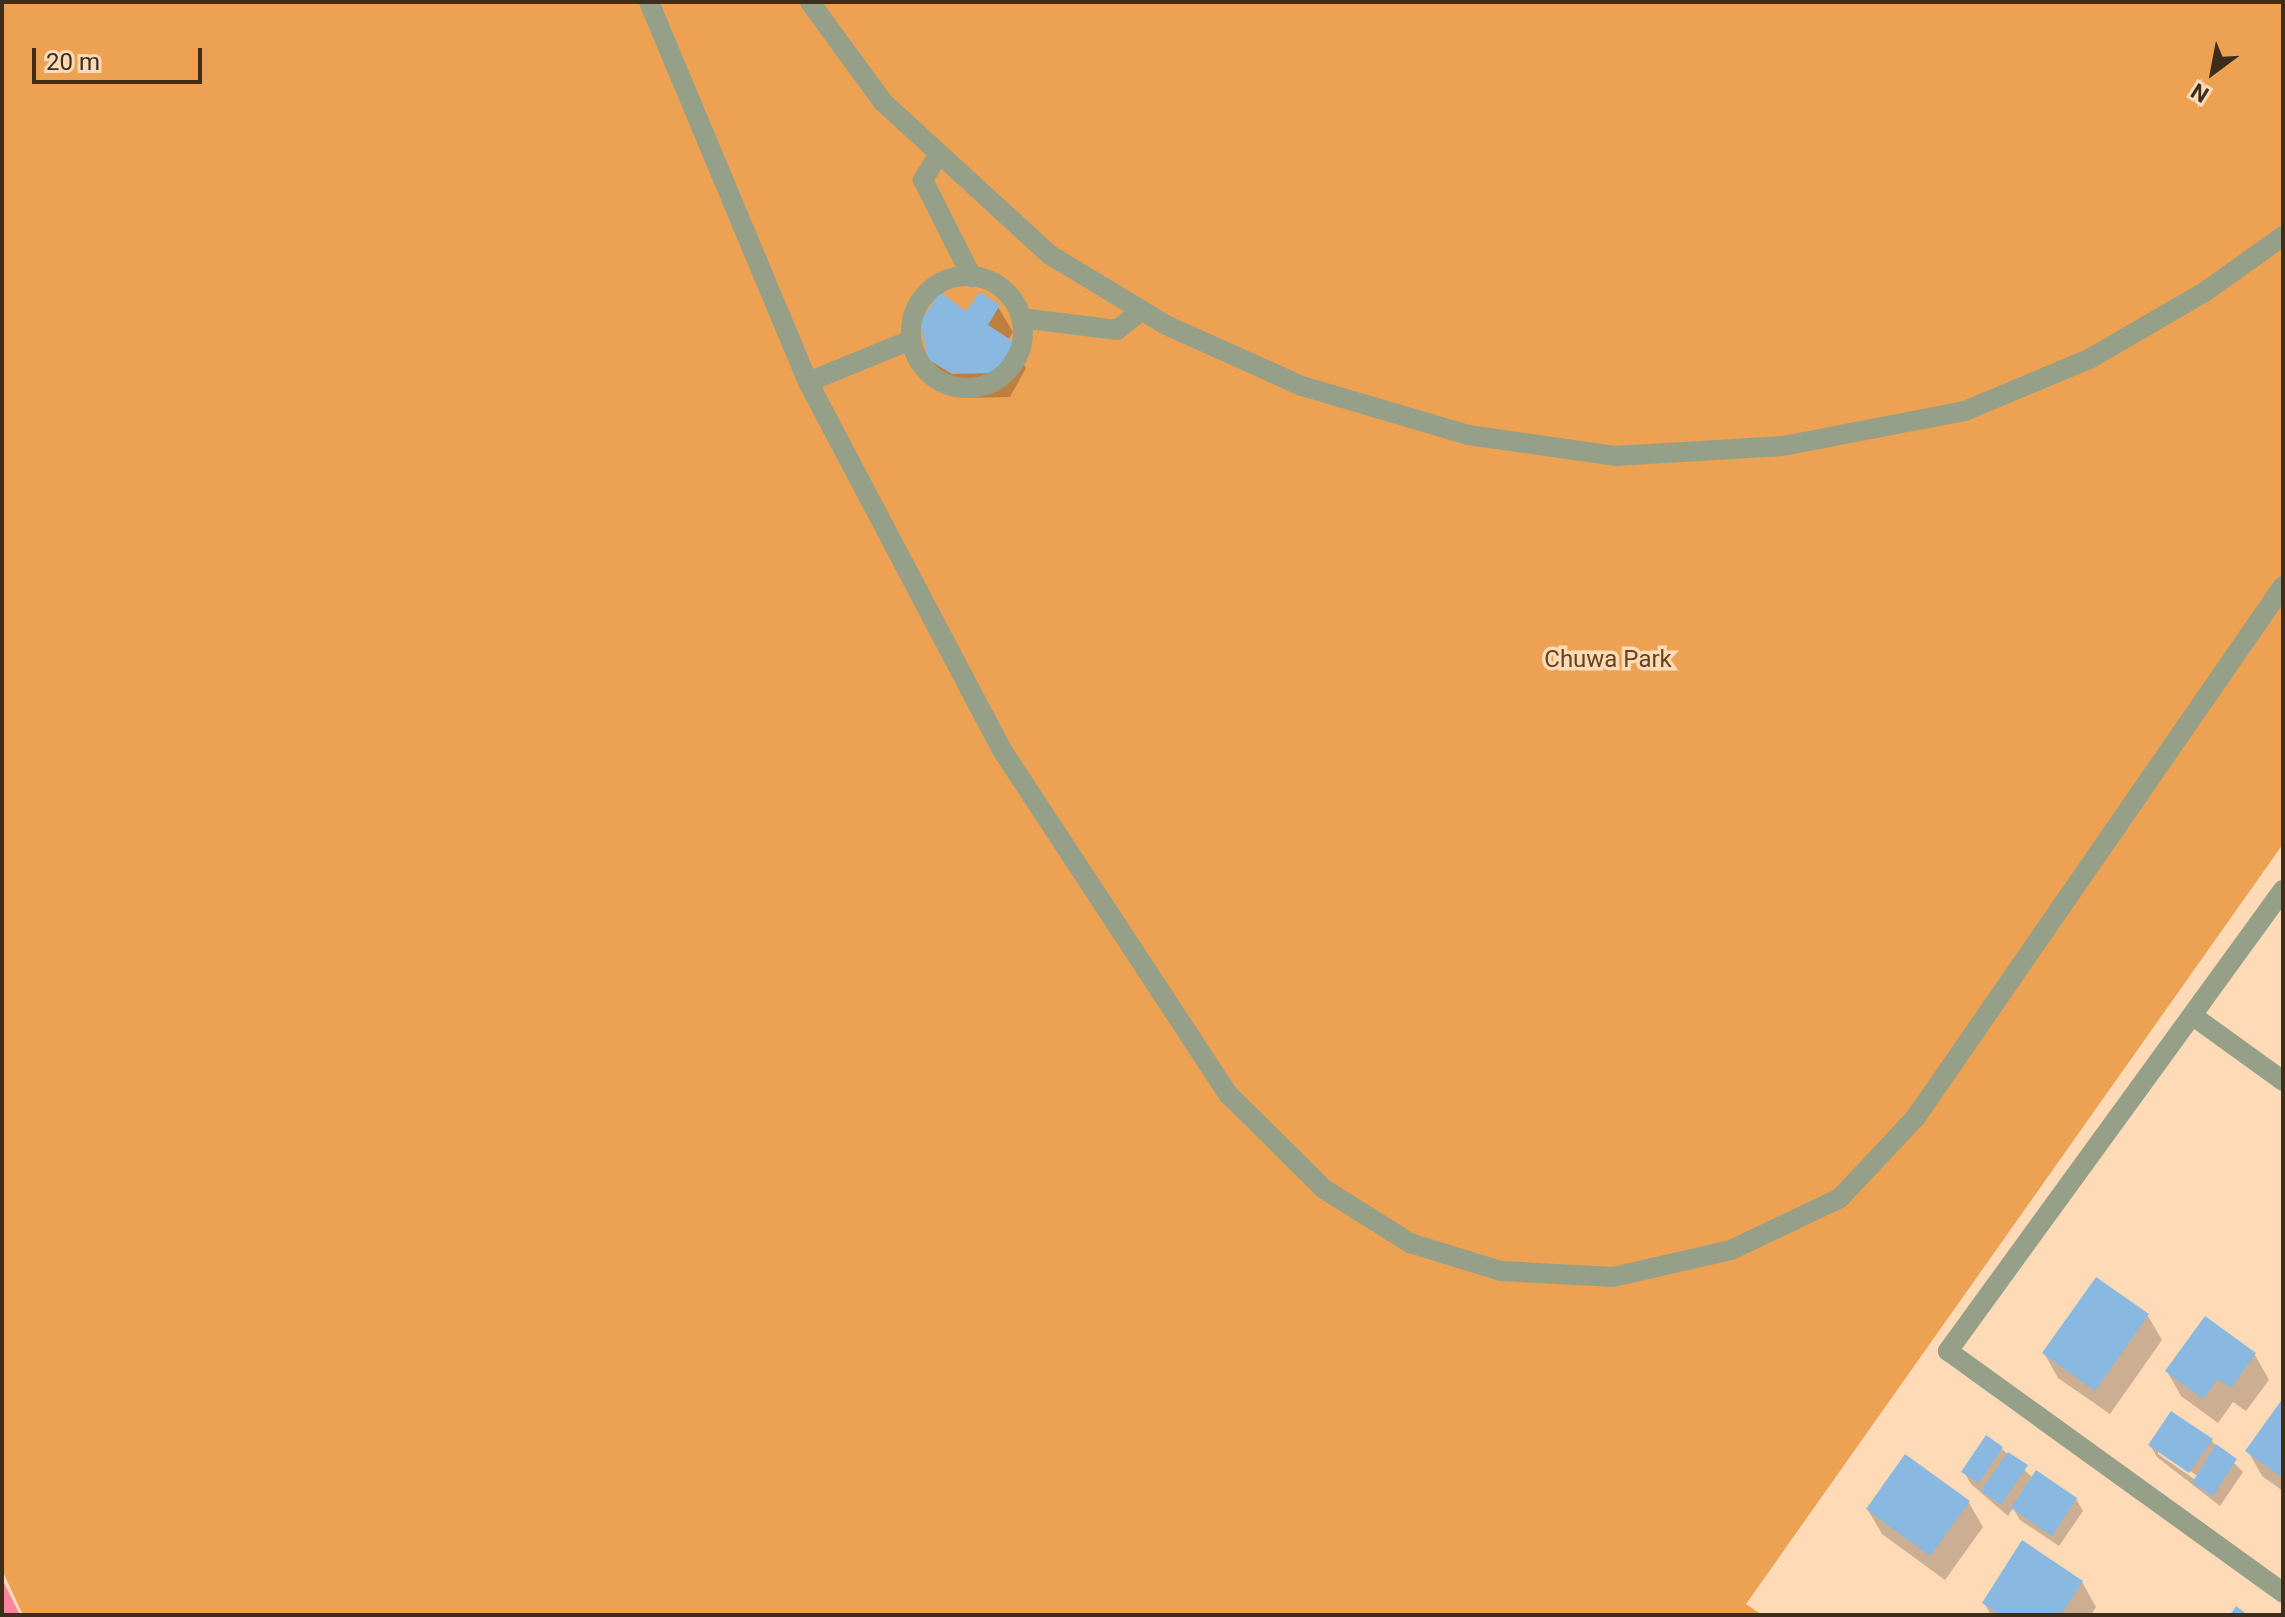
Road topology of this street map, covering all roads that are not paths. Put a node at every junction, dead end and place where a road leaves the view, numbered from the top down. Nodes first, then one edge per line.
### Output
1 (649, 2) edge
2 (810, 2) edge
3 (939, 154) junction
4 (2283, 236) edge
5 (972, 277) junction
6 (1142, 310) junction
7 (1021, 318) junction
8 (911, 340) junction
9 (808, 382) junction
10 (2283, 586) edge
11 (2283, 890) edge
12 (2193, 1016) junction
13 (2283, 1081) edge
14 (2283, 1593) edge

1 - 9 street
2 - 3 street
3 - 5 street
3 - 6 street
4 - 6 street
5 - 7 street
5 - 8 street
6 - 7 street
7 - 8 street
8 - 9 street
9 - 10 street
11 - 12 street
12 - 13 street
12 - 14 street

